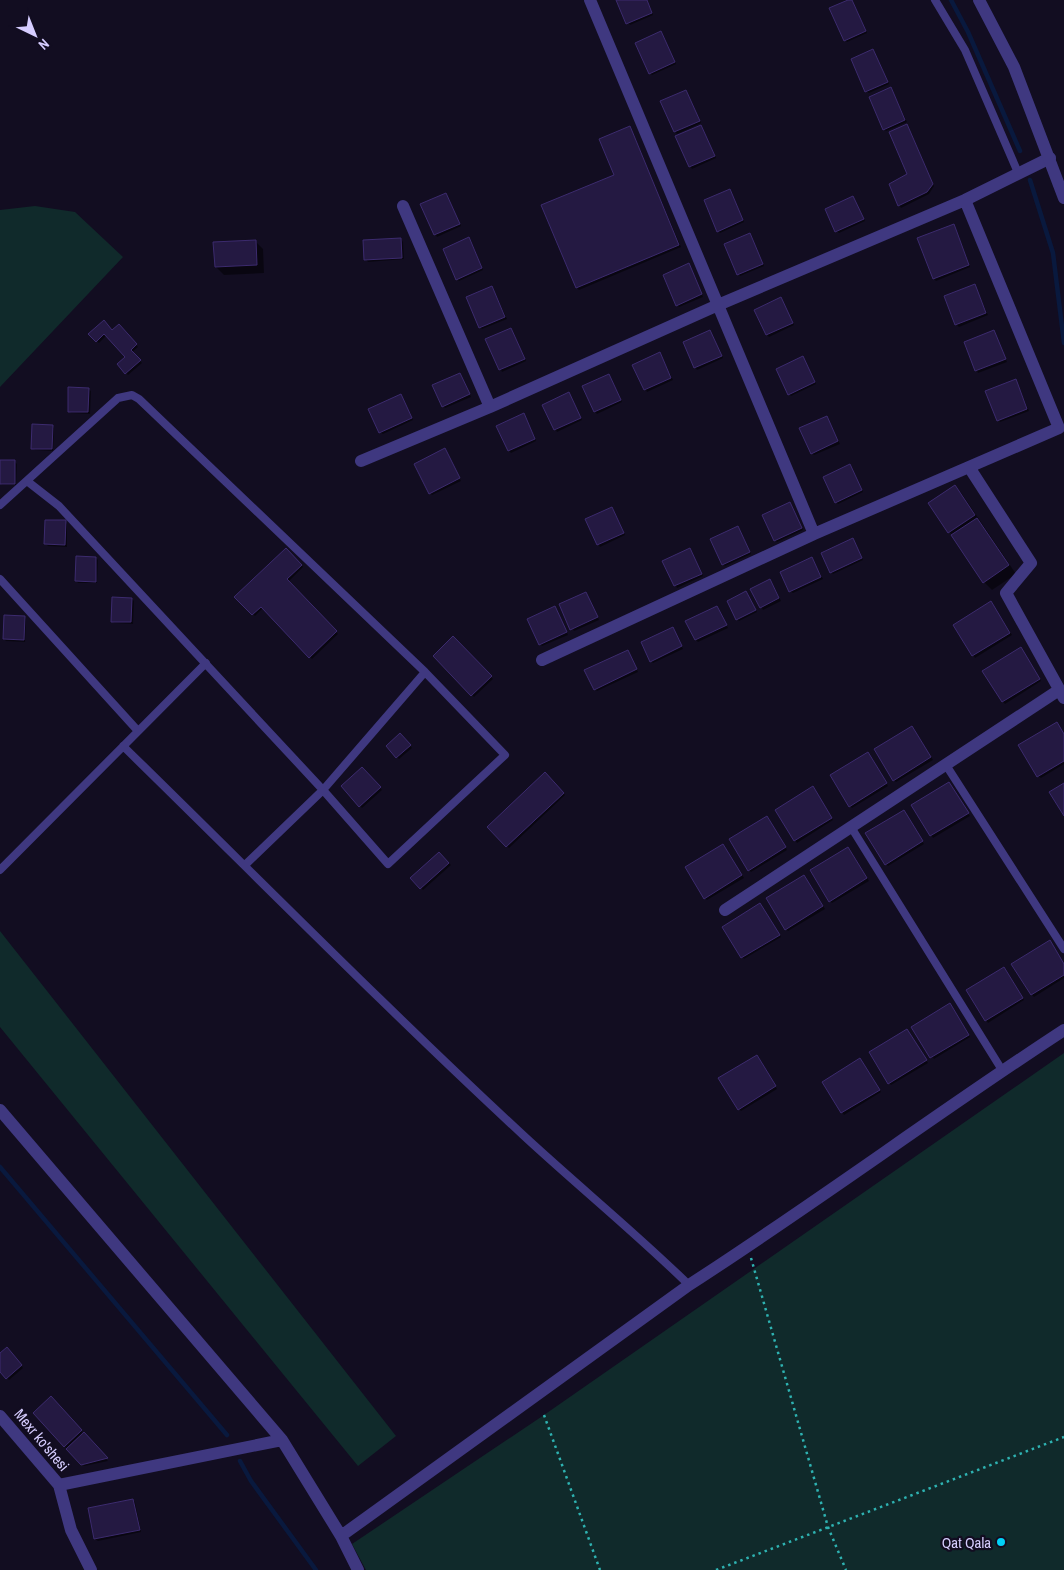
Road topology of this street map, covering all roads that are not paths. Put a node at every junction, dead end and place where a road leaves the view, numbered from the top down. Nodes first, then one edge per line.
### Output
1 (590, 0) edge
2 (935, 0) edge
3 (979, 0) edge
4 (1050, 158) junction
5 (1018, 175) junction
6 (1064, 198) edge
7 (964, 200) junction
8 (403, 206) dead end
9 (718, 305) junction
10 (490, 407) junction
11 (360, 461) dead end
12 (969, 467) junction
13 (27, 481) junction
14 (0, 505) edge
15 (814, 534) junction
16 (0, 579) edge
17 (542, 660) dead end
18 (206, 663) junction
19 (425, 672) junction
20 (1062, 694) edge
21 (138, 731) junction
22 (123, 746) junction
23 (946, 765) junction
24 (323, 790) junction
25 (851, 827) junction
26 (245, 865) junction
27 (0, 870) edge
28 (724, 910) dead end
29 (1064, 949) edge
30 (1064, 1030) edge
31 (1002, 1070) junction
32 (0, 1110) edge
33 (689, 1285) junction
34 (0, 1416) edge
35 (282, 1440) junction
36 (59, 1485) junction
37 (341, 1536) junction
38 (91, 1570) edge
39 (358, 1570) edge

1 - 9 street
2 - 5 lane
3 - 4 street
4 - 5 street
4 - 6 street
5 - 7 street
7 - 9 street
7 - 12 street
8 - 10 street
9 - 10 street
9 - 15 street
10 - 11 street
12 - 15 street
12 - 20 street
13 - 14 lane
13 - 18 lane
13 - 19 lane
15 - 17 street
16 - 21 lane
18 - 21 lane
18 - 24 lane
19 - 24 lane
19 - 24 lane
20 - 23 street
21 - 22 lane
22 - 26 lane
22 - 27 lane
23 - 25 street
23 - 29 lane
24 - 26 lane
25 - 28 street
25 - 31 lane
26 - 33 lane
30 - 31 street
31 - 33 street
32 - 35 street
33 - 37 street
34 - 36 street, Mexr ko'shesi
35 - 36 street
35 - 37 street
36 - 38 street, Mexr ko'shesi
37 - 39 street

